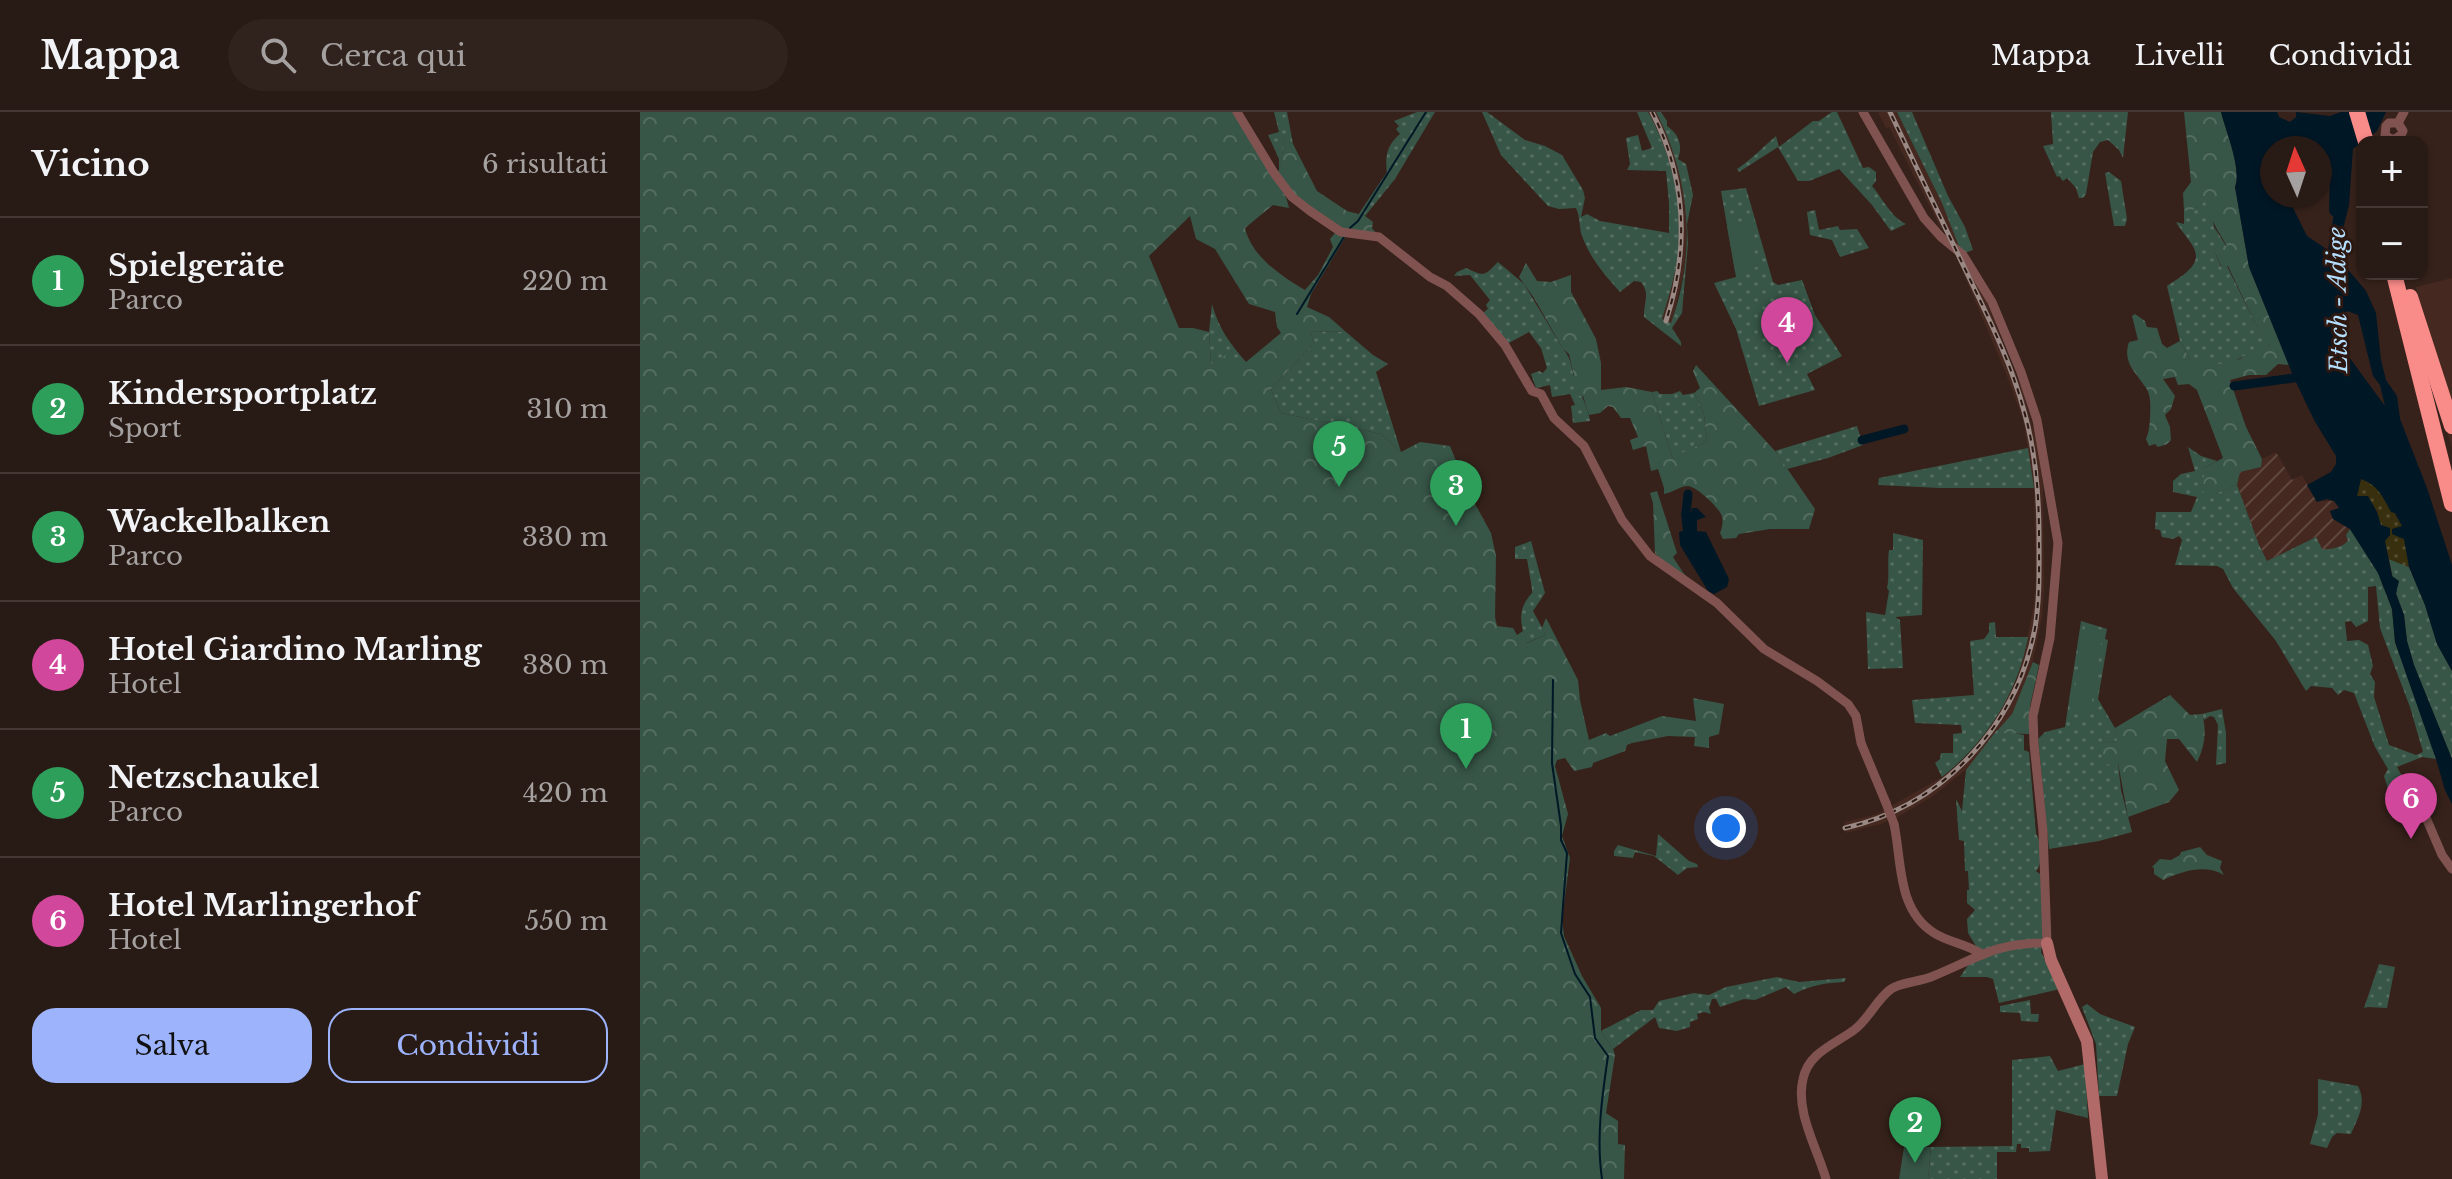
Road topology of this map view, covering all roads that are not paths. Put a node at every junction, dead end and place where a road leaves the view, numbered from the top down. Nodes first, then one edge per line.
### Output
1 (1237, 112) edge
2 (1863, 112) edge
3 (2357, 112) edge
4 (2366, 112) edge
5 (2404, 112) edge
6 (2398, 123) dead end
7 (2364, 136) edge
8 (2373, 136) edge
9 (2396, 280) edge
10 (2406, 280) edge
11 (2410, 297) junction
12 (2452, 426) edge
13 (2452, 469) edge
14 (2452, 504) edge
15 (2400, 790) dead end
16 (2452, 869) edge
17 (2047, 943) junction
18 (1980, 953) junction
19 (1826, 1179) edge
20 (2102, 1179) edge

1 - 18 street, bridge
2 - 17 street
3 - 7 highway
4 - 8 highway
5 - 6 street
9 - 14 highway
10 - 11 highway
11 - 12 highway
11 - 13 highway
15 - 16 street
17 - 18 street
17 - 20 street
18 - 19 street

